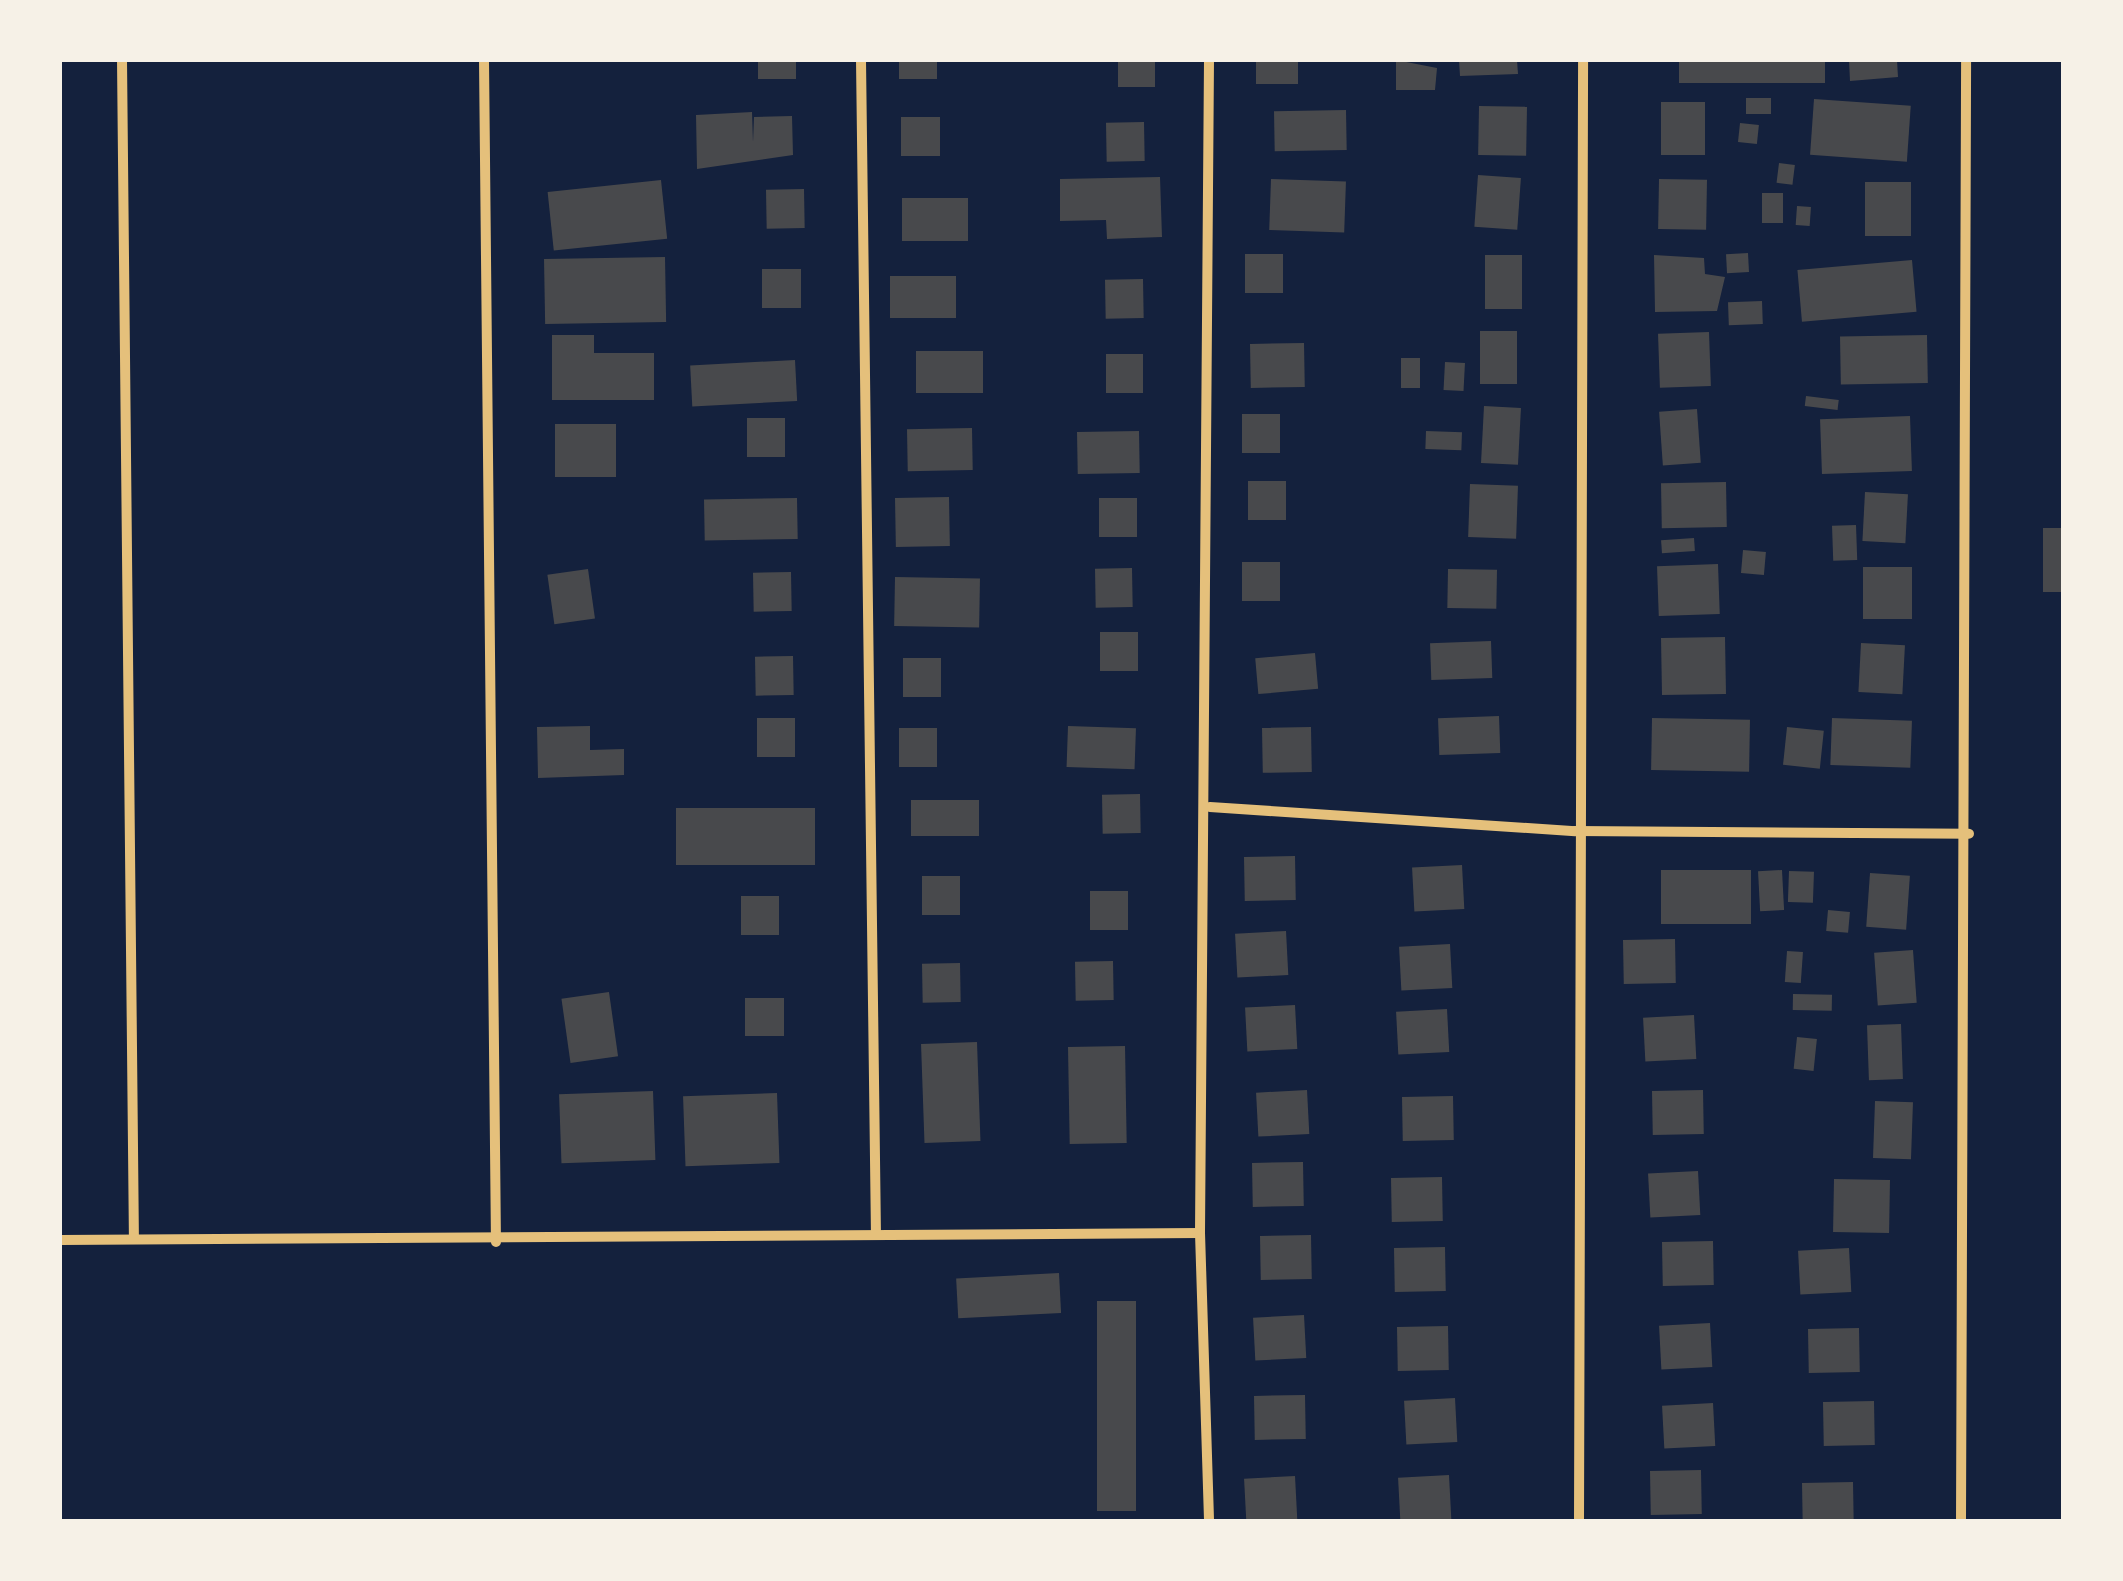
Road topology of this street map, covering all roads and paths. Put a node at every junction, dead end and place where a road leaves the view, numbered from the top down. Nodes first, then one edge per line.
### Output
1 (122, 60) edge
2 (484, 60) edge
3 (861, 60) edge
4 (1209, 60) edge
5 (1583, 60) edge
6 (1966, 60) edge
7 (1210, 807) junction
8 (1575, 830) junction
9 (1969, 834) junction
10 (876, 1231) junction
11 (1200, 1233) junction
12 (134, 1238) junction
13 (60, 1240) edge
14 (496, 1242) junction
15 (1209, 1521) edge
16 (1579, 1521) edge
17 (1961, 1521) edge

1 - 12 street
2 - 14 street
3 - 10 street
4 - 7 street
5 - 8 street
6 - 9 street
7 - 8 street
7 - 11 street
8 - 9 street
8 - 16 street
9 - 17 street
10 - 11 street
10 - 14 street
11 - 15 street
12 - 13 street
12 - 14 street

